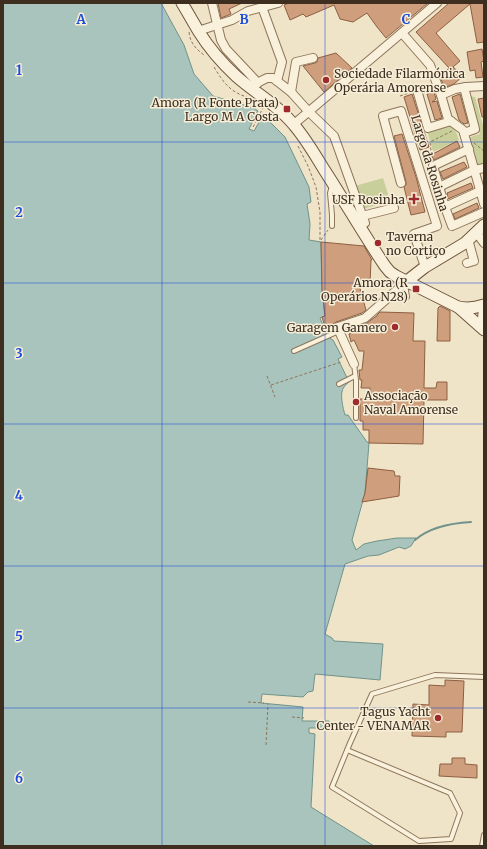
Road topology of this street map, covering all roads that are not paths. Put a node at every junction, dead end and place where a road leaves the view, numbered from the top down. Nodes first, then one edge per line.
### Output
1 (182, 3) edge
2 (212, 3) edge
3 (278, 3) edge
4 (437, 3) edge
5 (262, 7) junction
6 (217, 25) junction
7 (194, 31) junction
8 (402, 32) junction
9 (313, 58) dead end
10 (278, 81) junction
11 (484, 86) edge
12 (466, 87) junction
13 (252, 90) junction
14 (417, 90) road end
15 (291, 92) junction
16 (441, 95) junction
17 (309, 112) junction
18 (451, 121) junction
19 (294, 124) junction
20 (461, 130) junction
21 (468, 149) junction
22 (484, 168) edge
23 (474, 170) junction
24 (333, 183) junction
25 (400, 183) dead end
26 (439, 187) junction
27 (480, 191) junction
28 (484, 204) edge
29 (445, 207) junction
30 (394, 208) dead end
31 (484, 212) edge
32 (360, 221) junction
33 (332, 226) road end
34 (476, 232) edge
35 (484, 243) edge
36 (466, 263) dead end
37 (425, 267) junction
38 (406, 282) junction
39 (406, 297) dead end
40 (484, 305) edge
41 (458, 307) junction
42 (484, 313) edge
43 (484, 329) edge
44 (338, 331) junction
45 (294, 351) dead end
46 (354, 364) joint
47 (355, 376) junction
48 (339, 384) dead end
49 (356, 418) dead end
50 (484, 676) edge
51 (347, 750) junction
52 (484, 834) edge
53 (482, 846) edge

1 - 7 street
2 - 6 street
3 - 5 street
4 - 8 street
5 - 6 street
5 - 10 street
6 - 7 street
6 - 13 street
7 - 13 street
8 - 16 street
8 - 17 street
9 - 15 street
10 - 13 street
10 - 15 street
11 - 12 street
12 - 16 street
12 - 20 street
13 - 19 street
14 - 18 street
15 - 17 street
16 - 18 street
17 - 19 street
17 - 32 street
18 - 20 street
19 - 24 street
20 - 21 street
21 - 23 street
21 - 26 street
22 - 23 street
23 - 26 street
23 - 27 street
24 - 32 street
24 - 33 lane
25 - 37 street, Largo da Rosinha
26 - 29 street
27 - 28 street
27 - 29 street
29 - 31 street
30 - 32 street
32 - 38 street
34 - 35 street
34 - 36 street
34 - 37 street
37 - 38 street
38 - 39 lane
38 - 41 street
38 - 44 street
40 - 41 street
41 - 43 street
42 - 43 street
44 - 45 lane
44 - 46 street
46 - 47 lane
47 - 48 lane
47 - 49 lane
50 - 51 lane
51 - 51 lane
52 - 53 lane

